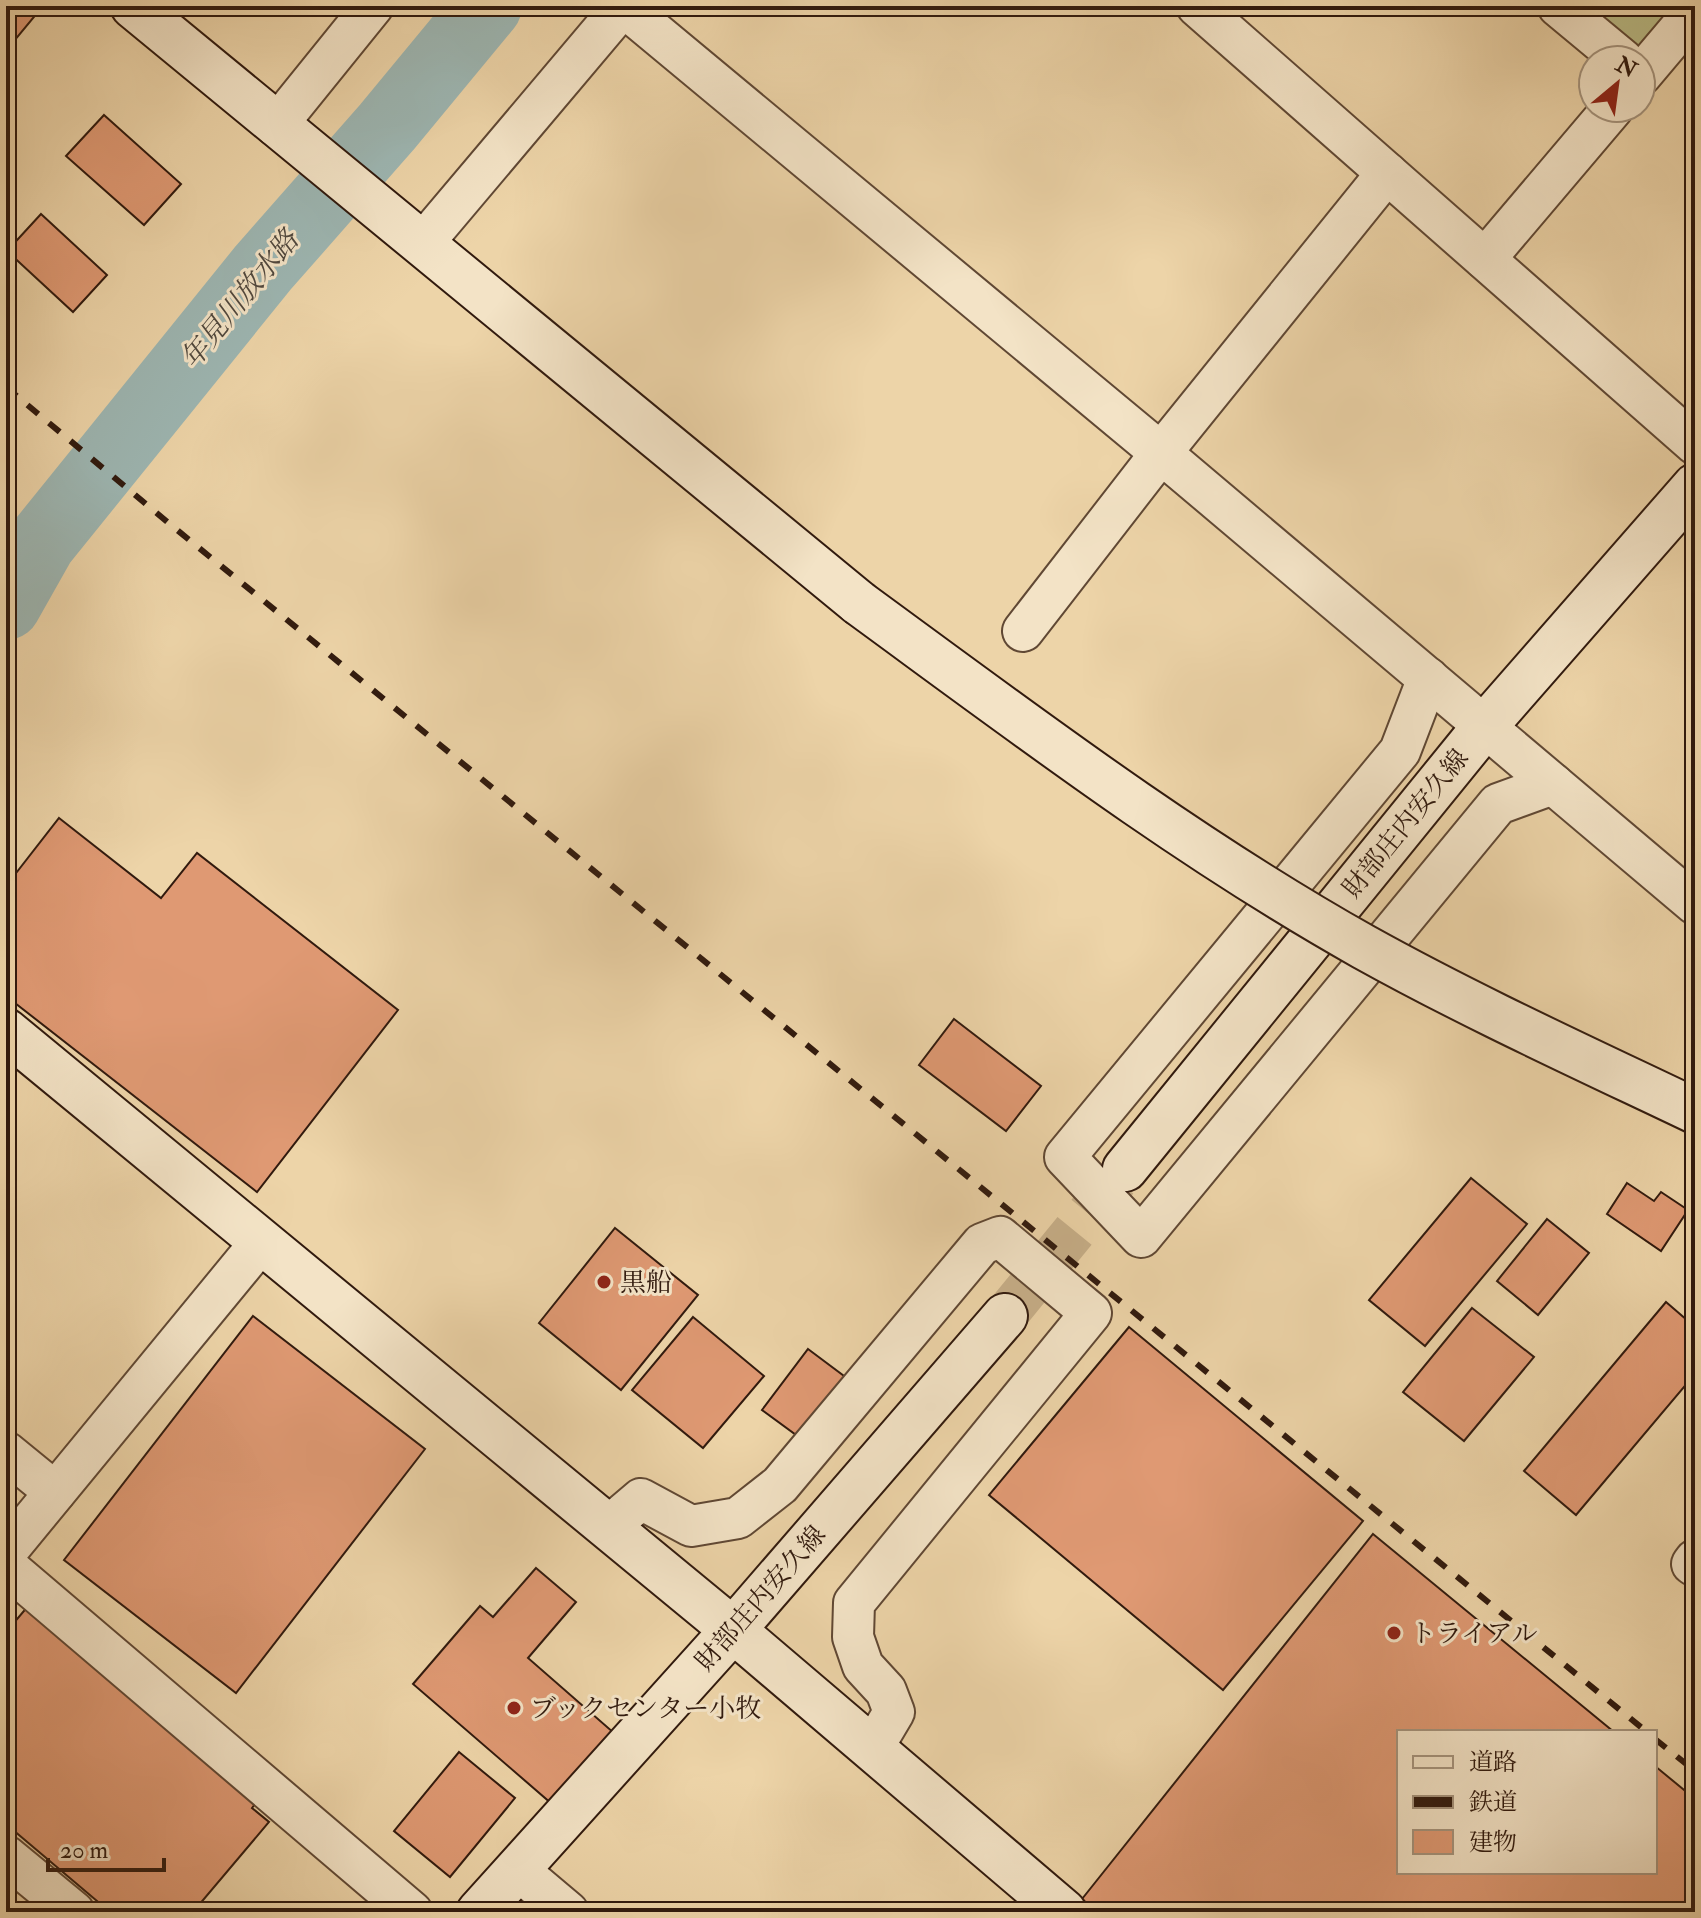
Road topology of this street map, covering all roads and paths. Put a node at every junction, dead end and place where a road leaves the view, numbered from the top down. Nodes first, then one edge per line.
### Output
1 (133, 6) edge
2 (373, 6) edge
3 (623, 6) edge
4 (1197, 6) edge
5 (1558, 6) edge
6 (1695, 11) edge
7 (1604, 44) edge
8 (1657, 56) edge
9 (1599, 124) edge
10 (276, 126) junction
11 (1387, 173) junction
12 (411, 234) junction
13 (1485, 259) junction
14 (1695, 444) edge
15 (1161, 453) junction
16 (1695, 486) edge
17 (1023, 631) dead end
18 (1428, 678) junction
19 (1485, 726) junction
20 (1553, 784) junction
21 (1695, 904) edge
22 (6, 1031) edge
23 (1695, 1111) edge
24 (1125, 1169) tunnel mouth
25 (261, 1242) junction
26 (1005, 1316) tunnel mouth
27 (6, 1452) edge
28 (55, 1492) junction
29 (608, 1527) junction
30 (6, 1552) edge
31 (1695, 1560) edge
32 (6, 1566) edge
33 (1695, 1566) edge
34 (733, 1630) junction
35 (872, 1749) junction
36 (6, 1856) edge
37 (517, 1869) junction
38 (74, 1912) edge
39 (412, 1912) edge
40 (479, 1912) edge
41 (568, 1912) edge
42 (1064, 1912) edge

1 - 10 street
2 - 10 street
3 - 12 street
3 - 15 street
4 - 11 street
5 - 7 street
6 - 8 street
9 - 13 street
10 - 12 street
11 - 13 street
11 - 15 street
12 - 23 street, bridge
13 - 14 street
15 - 17 street
15 - 18 street
16 - 19 street, 財部庄内安久線
18 - 19 street
18 - 20 street
19 - 20 street
19 - 24 street, 財部庄内安久線
20 - 21 street
22 - 25 street
25 - 28 street
25 - 29 street
26 - 34 street, 財部庄内安久線
27 - 28 street
28 - 30 street
29 - 34 street
29 - 35 street
31 - 33 street
32 - 39 street
34 - 35 street
34 - 37 street, 財部庄内安久線
35 - 42 street
36 - 38 street
37 - 40 street, 財部庄内安久線
37 - 41 street

